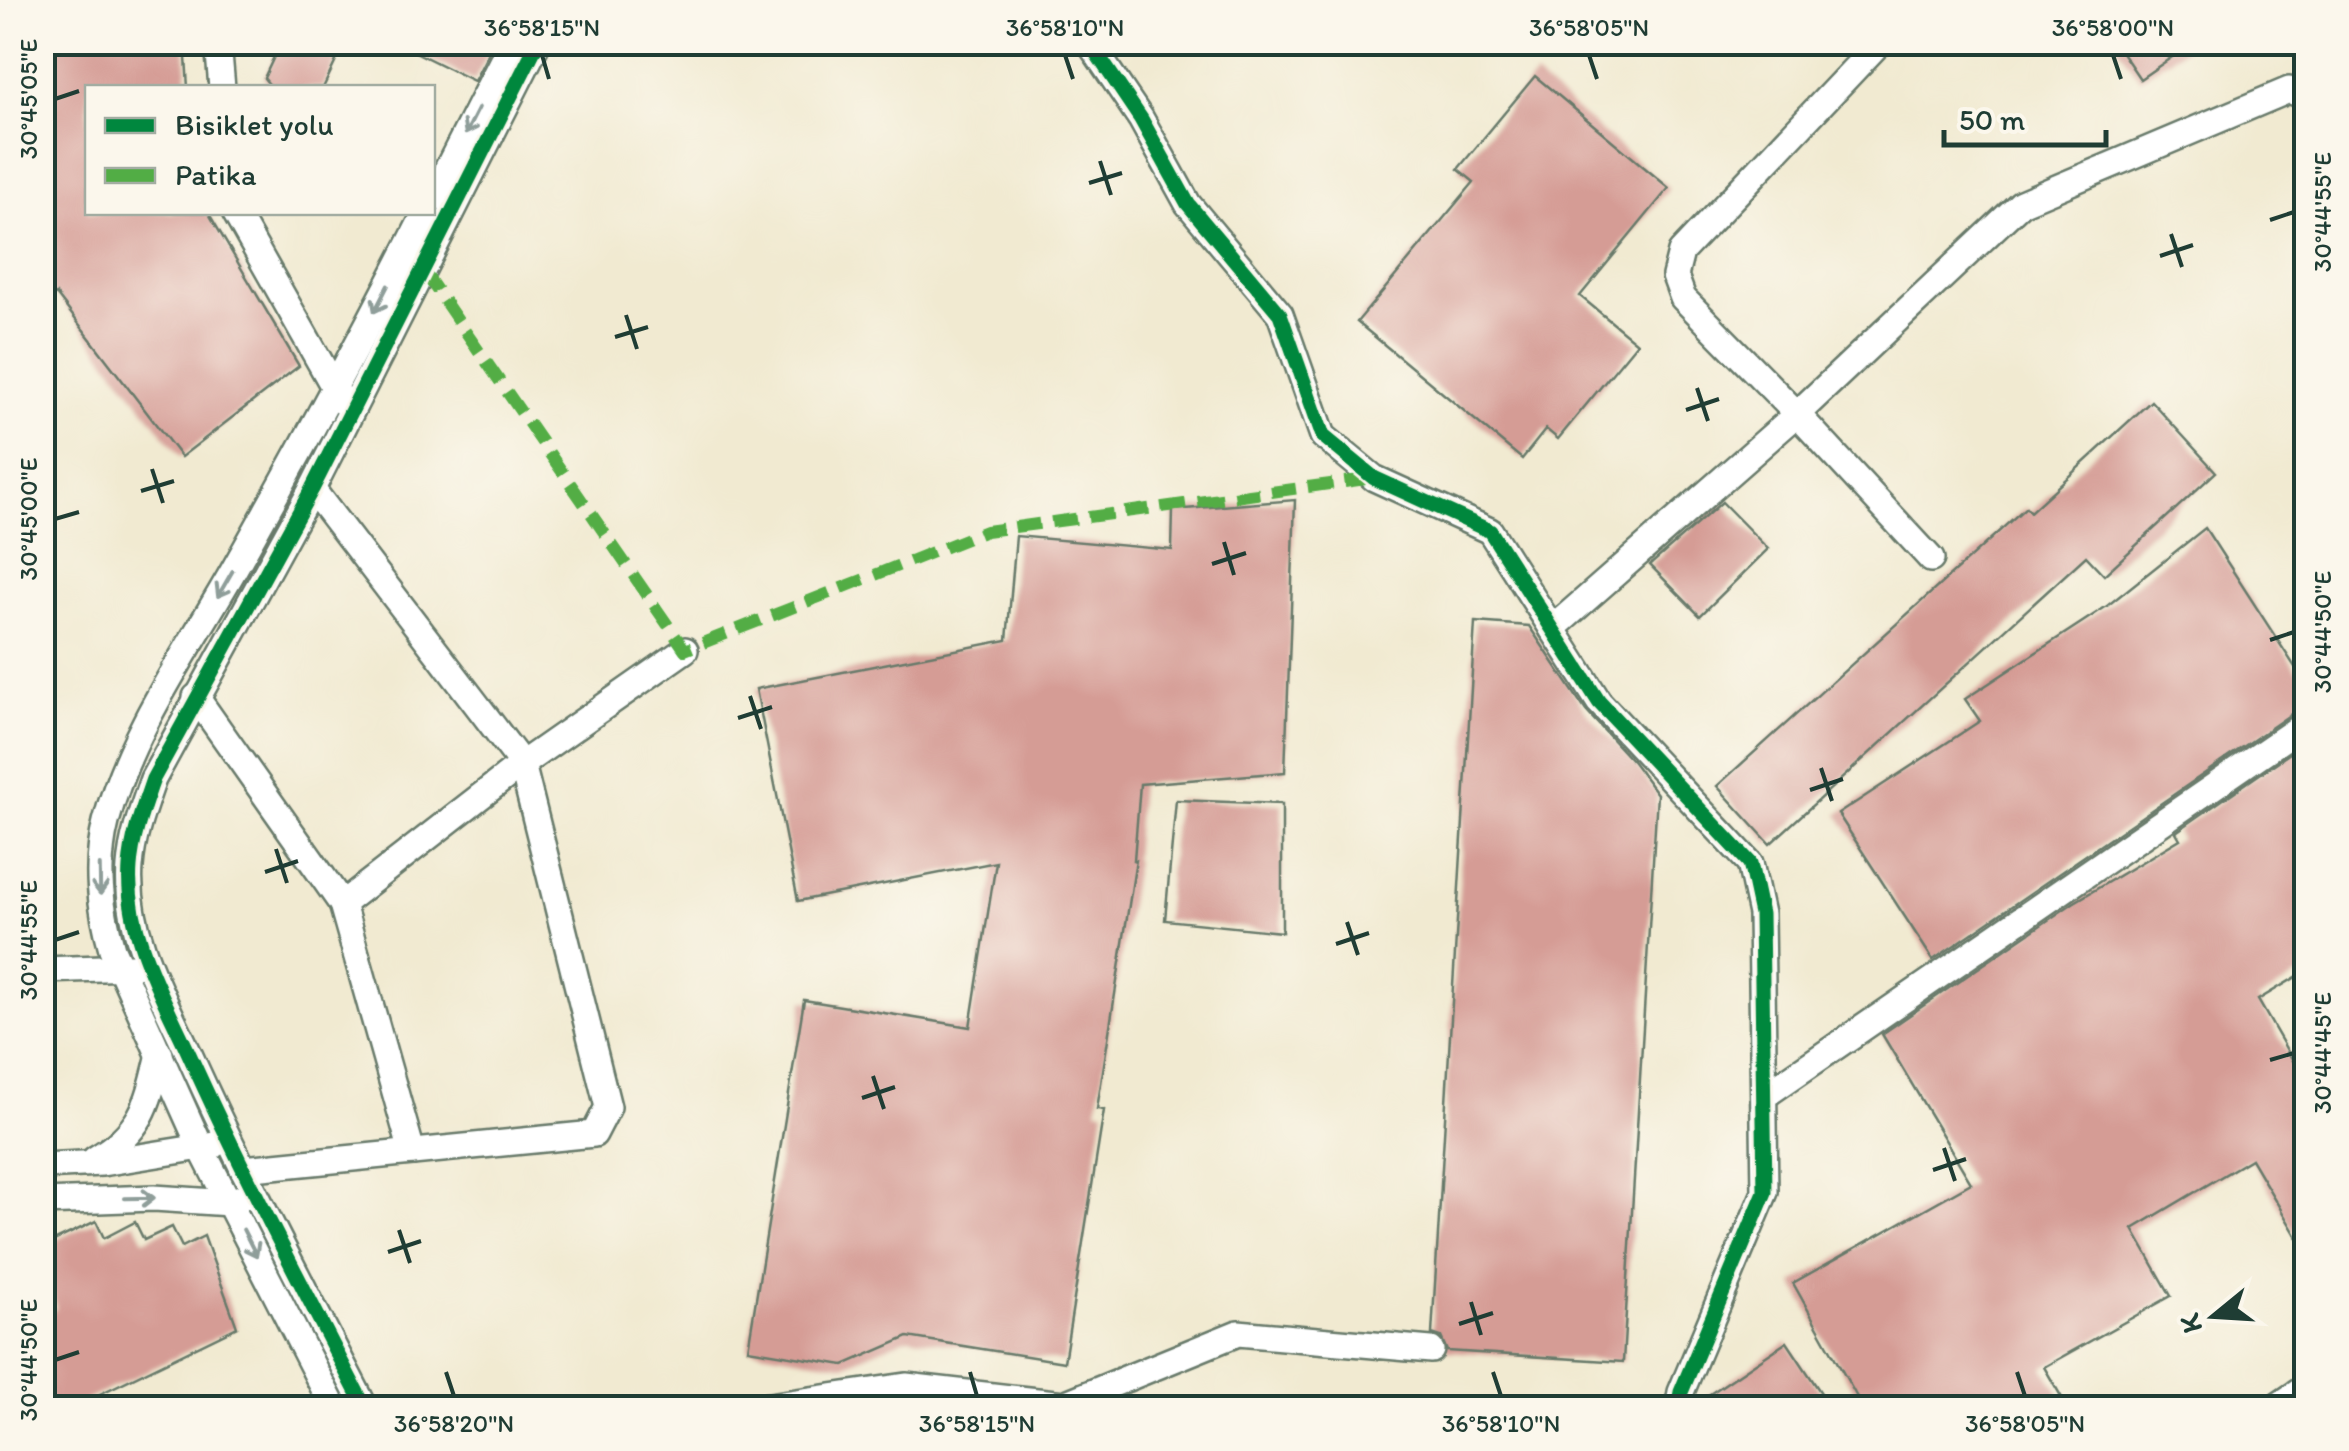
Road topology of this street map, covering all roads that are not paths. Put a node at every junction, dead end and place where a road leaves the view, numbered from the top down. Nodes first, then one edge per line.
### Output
1 (218, 42) edge
2 (512, 42) edge
3 (538, 42) edge
4 (1089, 42) edge
5 (1880, 42) edge
6 (222, 85) edge
7 (2306, 96) edge
8 (435, 193) edge
9 (237, 215) edge
10 (424, 215) edge
11 (336, 390) junction
12 (350, 414) junction
13 (1797, 414) junction
14 (312, 489) junction
15 (1931, 559) dead end
16 (1552, 629) junction
17 (685, 650) dead end
18 (196, 696) junction
19 (2306, 723) edge
20 (522, 764) junction
21 (342, 904) junction
22 (149, 966) junction
23 (121, 968) junction
24 (42, 970) edge
25 (160, 1054) junction
26 (1764, 1096) junction
27 (228, 1140) junction
28 (202, 1150) junction
29 (412, 1152) junction
30 (88, 1163) junction
31 (42, 1166) edge
32 (248, 1181) junction
33 (42, 1202) edge
34 (230, 1203) junction
35 (1430, 1350) dead end
36 (2306, 1387) edge
37 (334, 1408) edge
38 (365, 1408) edge
39 (755, 1408) edge
40 (1678, 1408) edge
41 (2275, 1408) edge

1 - 6 street
2 -> 8 street
3 - 12 street
4 - 16 street
5 - 13 street
7 - 13 street
9 - 11 street
10 -> 11 street
11 - 12 street
11 -> 23 street
12 - 14 street
13 - 15 street
13 - 16 street
14 - 18 street
14 - 20 street
16 - 26 street
17 - 20 street
18 - 21 street
18 - 22 street
19 - 26 street
20 - 21 street
20 - 29 street
21 - 29 street
22 - 23 street
22 - 27 street
23 - 24 street
23 - 25 street
25 - 28 street
25 - 30 street
26 - 40 street
27 - 28 street
27 - 32 street
28 - 30 street
28 - 34 street
29 - 32 street
30 - 31 street
32 - 34 street
32 - 38 street
33 -> 34 street
34 -> 37 street
35 - 39 street
36 - 41 street

